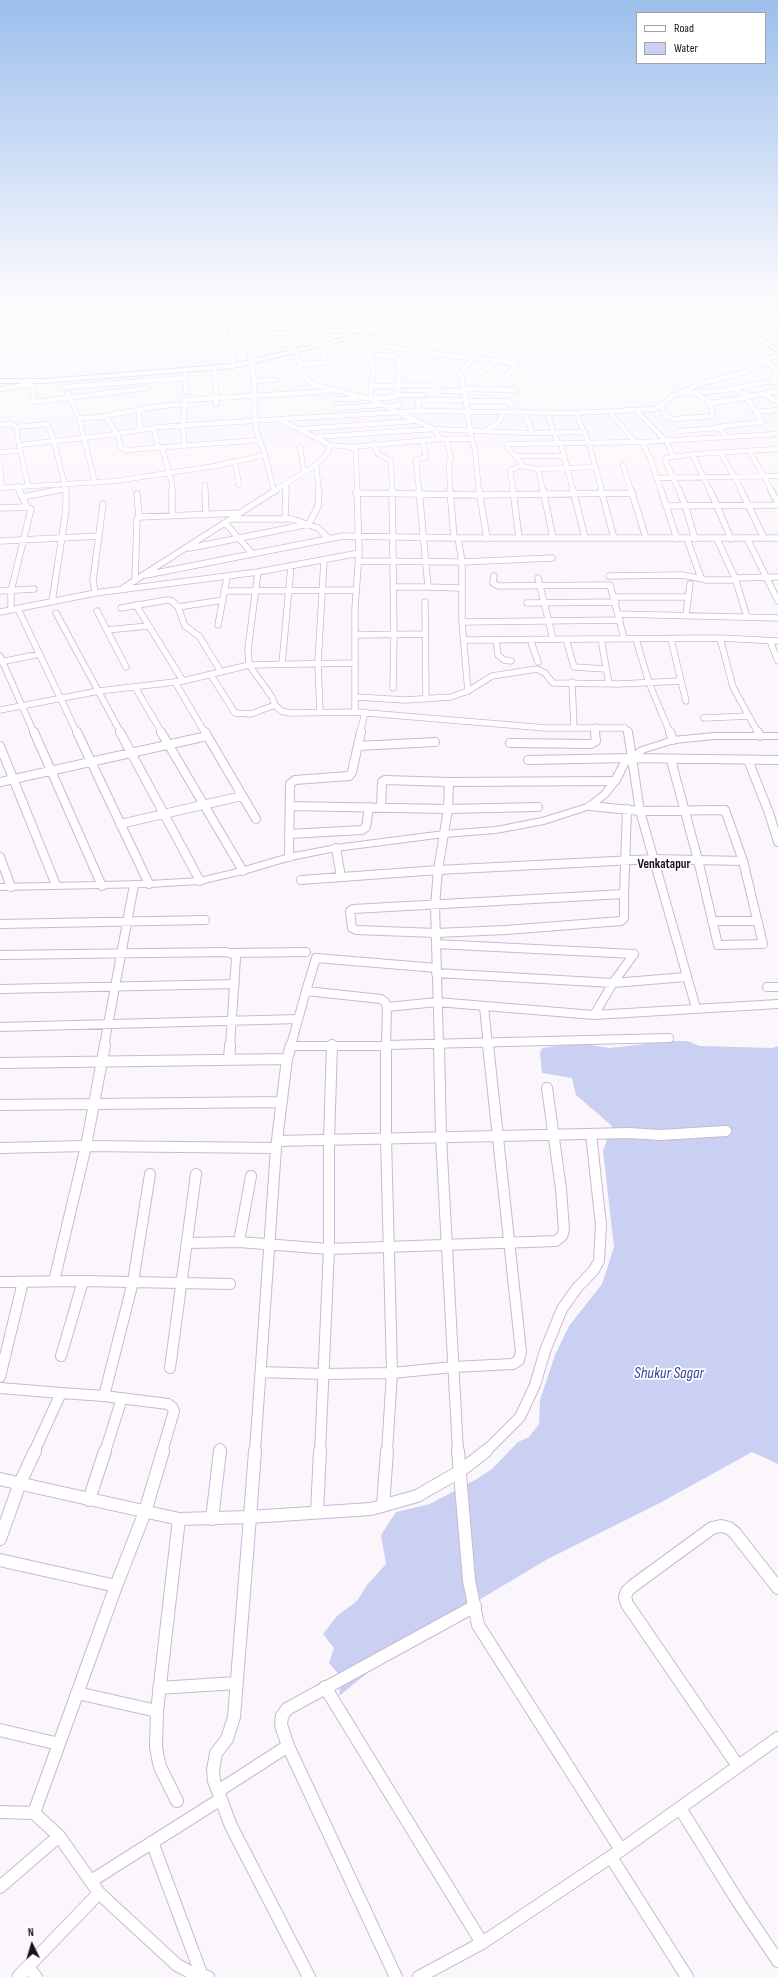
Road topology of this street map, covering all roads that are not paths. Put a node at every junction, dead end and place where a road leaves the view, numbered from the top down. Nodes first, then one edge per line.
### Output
1 (34, 396) edge
2 (82, 396) edge
3 (238, 396) edge
4 (254, 396) edge
5 (359, 396) edge
6 (396, 396) edge
7 (466, 396) edge
8 (673, 396) edge
9 (701, 396) edge
10 (755, 396) edge
11 (768, 396) edge
12 (749, 397) junction
13 (69, 398) junction
14 (215, 398) junction
15 (336, 399) dead end
16 (370, 399) junction
17 (466, 401) junction
18 (778, 402) edge
19 (711, 403) junction
20 (184, 404) junction
21 (216, 404) dead end
22 (400, 404) dead end
23 (384, 406) junction
24 (661, 406) junction
25 (337, 408) dead end
26 (139, 409) junction
27 (636, 410) junction
28 (778, 410) edge
29 (609, 411) junction
30 (419, 412) junction
31 (466, 412) junction
32 (755, 412) junction
33 (398, 413) junction
34 (503, 413) junction
35 (513, 413) junction
36 (548, 413) junction
37 (576, 413) junction
38 (525, 414) junction
39 (104, 416) junction
40 (214, 416) dead end
41 (79, 418) junction
42 (277, 421) junction
43 (418, 421) junction
44 (257, 422) junction
45 (214, 424) junction
46 (0, 425) edge
47 (183, 426) junction
48 (340, 426) junction
49 (16, 427) junction
50 (154, 428) junction
51 (718, 428) junction
52 (300, 429) junction
53 (434, 429) junction
54 (140, 430) junction
55 (394, 431) junction
56 (679, 431) dead end
57 (470, 432) junction
58 (483, 432) junction
59 (496, 432) junction
60 (554, 432) junction
61 (585, 432) junction
62 (532, 433) junction
63 (117, 434) junction
64 (343, 434) junction
65 (778, 434) edge
66 (313, 437) junction
67 (500, 437) dead end
68 (727, 437) junction
69 (85, 438) junction
70 (440, 439) junction
71 (446, 439) junction
72 (472, 439) junction
73 (259, 440) junction
74 (422, 440) junction
75 (54, 441) junction
76 (398, 441) junction
77 (666, 441) junction
78 (503, 442) dead end
79 (635, 442) junction
80 (642, 442) junction
81 (374, 443) junction
82 (559, 444) junction
83 (589, 444) junction
84 (19, 445) junction
85 (184, 445) junction
86 (330, 445) junction
87 (300, 447) dead end
88 (351, 447) junction
89 (507, 447) junction
90 (160, 448) junction
91 (777, 450) edge
92 (20, 451) junction
93 (0, 452) edge
94 (750, 452) junction
95 (721, 453) junction
96 (265, 455) junction
97 (693, 455) junction
98 (516, 456) junction
99 (564, 456) junction
100 (674, 457) junction
101 (235, 462) junction
102 (316, 465) junction
103 (623, 465) dead end
104 (0, 466) edge
105 (522, 466) junction
106 (596, 467) junction
107 (568, 468) junction
108 (537, 469) junction
109 (304, 472) junction
110 (169, 473) junction
111 (764, 476) junction
112 (778, 476) edge
113 (735, 477) junction
114 (656, 478) junction
115 (674, 478) junction
116 (705, 478) junction
117 (95, 482) junction
118 (28, 485) junction
119 (205, 485) dead end
120 (239, 485) dead end
121 (286, 485) junction
122 (17, 486) junction
123 (65, 487) junction
124 (1, 488) edge
125 (274, 492) junction
126 (356, 493) junction
127 (138, 494) dead end
128 (391, 494) junction
129 (420, 494) junction
130 (450, 494) junction
131 (512, 494) junction
132 (544, 494) junction
133 (572, 494) junction
134 (603, 494) junction
135 (633, 494) junction
136 (479, 495) junction
137 (22, 497) junction
138 (103, 504) dead end
139 (778, 504) edge
140 (685, 505) junction
141 (748, 505) junction
142 (666, 506) junction
143 (717, 506) junction
144 (27, 507) junction
145 (0, 508) edge
146 (241, 513) junction
147 (206, 515) junction
148 (172, 516) junction
149 (139, 517) junction
150 (285, 518) junction
151 (232, 519) junction
152 (225, 523) junction
153 (309, 524) junction
154 (100, 536) junction
155 (358, 536) junction
156 (392, 537) junction
157 (62, 538) junction
158 (238, 538) junction
159 (328, 538) junction
160 (423, 538) junction
161 (456, 538) junction
162 (487, 538) junction
163 (519, 538) junction
164 (553, 538) junction
165 (585, 538) junction
166 (614, 538) junction
167 (646, 538) junction
168 (676, 538) junction
169 (687, 538) junction
170 (747, 538) junction
171 (764, 538) junction
172 (778, 538) edge
173 (695, 539) junction
174 (717, 539) junction
175 (731, 539) junction
176 (24, 540) junction
177 (0, 541) edge
178 (185, 548) junction
179 (252, 553) junction
180 (359, 553) junction
181 (552, 558) dead end
182 (324, 560) junction
183 (359, 561) junction
184 (393, 562) junction
185 (427, 562) junction
186 (462, 562) junction
187 (290, 566) junction
188 (258, 572) junction
189 (146, 574) junction
190 (494, 576) dead end
191 (609, 576) dead end
192 (226, 577) junction
193 (778, 577) edge
194 (538, 578) dead end
195 (766, 578) junction
196 (703, 579) junction
197 (736, 579) junction
198 (135, 581) junction
199 (690, 584) dead end
200 (540, 586) junction
201 (393, 587) junction
202 (428, 587) junction
203 (461, 588) junction
204 (34, 589) dead end
205 (120, 589) junction
206 (322, 590) junction
207 (356, 590) junction
208 (0, 591) edge
209 (11, 591) junction
210 (224, 591) junction
211 (256, 591) junction
212 (290, 591) junction
213 (95, 593) junction
214 (688, 597) junction
215 (223, 600) junction
216 (615, 600) junction
217 (778, 601) edge
218 (52, 602) junction
219 (425, 602) dead end
220 (527, 603) dead end
221 (544, 603) junction
222 (136, 606) junction
223 (121, 608) dead end
224 (178, 608) junction
225 (14, 609) junction
226 (97, 611) dead end
227 (0, 612) edge
228 (56, 613) dead end
229 (686, 615) junction
230 (619, 617) junction
231 (747, 617) junction
232 (778, 618) edge
233 (549, 621) junction
234 (462, 622) junction
235 (218, 625) dead end
236 (148, 626) junction
237 (107, 630) junction
238 (425, 634) junction
239 (356, 635) junction
240 (394, 635) junction
241 (624, 638) junction
242 (720, 638) junction
243 (530, 639) junction
244 (553, 639) junction
245 (566, 639) junction
246 (601, 639) junction
247 (636, 639) junction
248 (671, 639) junction
249 (464, 640) junction
250 (496, 640) junction
251 (770, 641) junction
252 (778, 641) edge
253 (40, 654) junction
254 (1, 660) edge
255 (511, 660) dead end
256 (778, 661) edge
257 (538, 662) dead end
258 (318, 663) junction
259 (354, 663) junction
260 (282, 664) junction
261 (249, 665) junction
262 (126, 667) dead end
263 (606, 669) junction
264 (221, 672) junction
265 (211, 675) junction
266 (182, 681) junction
267 (681, 681) junction
268 (175, 682) junction
269 (572, 682) junction
270 (648, 683) junction
271 (609, 684) junction
272 (134, 686) junction
273 (393, 688) dead end
274 (99, 691) junction
275 (468, 691) junction
276 (356, 697) junction
277 (60, 698) junction
278 (426, 699) junction
279 (686, 701) dead end
280 (21, 706) junction
281 (275, 706) junction
282 (0, 710) edge
283 (320, 712) junction
284 (355, 712) junction
285 (365, 712) junction
286 (749, 716) junction
287 (704, 718) dead end
288 (595, 727) junction
289 (574, 728) junction
290 (207, 736) junction
291 (760, 736) junction
292 (778, 736) edge
293 (673, 740) junction
294 (435, 742) dead end
295 (510, 743) dead end
296 (169, 745) junction
297 (0, 746) edge
298 (358, 746) junction
299 (132, 753) junction
300 (630, 758) junction
301 (528, 760) dead end
302 (671, 760) junction
303 (748, 760) junction
304 (778, 760) edge
305 (91, 762) junction
306 (51, 771) junction
307 (14, 779) junction
308 (0, 782) edge
309 (449, 782) junction
310 (615, 782) junction
311 (242, 796) junction
312 (204, 805) junction
313 (290, 806) junction
314 (538, 806) dead end
315 (590, 806) junction
316 (369, 807) junction
317 (381, 807) junction
318 (448, 809) junction
319 (627, 809) junction
320 (640, 811) junction
321 (684, 811) junction
322 (769, 813) junction
323 (778, 813) edge
324 (164, 814) junction
325 (256, 819) dead end
326 (120, 824) junction
327 (288, 834) junction
328 (444, 834) junction
329 (778, 842) edge
330 (336, 848) junction
331 (0, 857) edge
332 (289, 857) junction
333 (654, 859) junction
334 (698, 860) junction
335 (625, 861) junction
336 (743, 861) junction
337 (438, 870) junction
338 (243, 871) junction
339 (341, 877) junction
340 (301, 880) dead end
341 (200, 881) junction
342 (149, 884) junction
343 (56, 885) junction
344 (134, 885) junction
345 (102, 886) junction
346 (11, 887) junction
347 (0, 888) edge
348 (624, 894) junction
349 (435, 906) junction
350 (127, 920) junction
351 (205, 920) dead end
352 (712, 921) junction
353 (757, 921) junction
354 (0, 924) edge
355 (436, 933) junction
356 (436, 944) junction
357 (306, 952) dead end
358 (230, 953) junction
359 (122, 954) junction
360 (0, 955) edge
361 (436, 970) junction
362 (686, 977) junction
363 (613, 983) junction
364 (235, 984) junction
365 (115, 987) junction
366 (767, 987) dead end
367 (778, 987) edge
368 (0, 989) edge
369 (306, 991) junction
370 (437, 1002) junction
371 (778, 1004) edge
372 (387, 1007) junction
373 (484, 1007) junction
374 (696, 1008) junction
375 (594, 1015) junction
376 (298, 1019) junction
377 (231, 1021) junction
378 (108, 1024) junction
379 (0, 1027) edge
380 (669, 1038) dead end
381 (488, 1044) junction
382 (332, 1045) junction
383 (386, 1045) junction
384 (438, 1045) junction
385 (291, 1046) junction
386 (287, 1059) junction
387 (229, 1060) junction
388 (100, 1062) junction
389 (0, 1063) edge
390 (547, 1088) dead end
391 (281, 1102) junction
392 (0, 1104) edge
393 (93, 1104) junction
394 (726, 1131) dead end
395 (554, 1134) junction
396 (591, 1134) junction
397 (498, 1136) junction
398 (441, 1137) junction
399 (386, 1138) junction
400 (329, 1140) junction
401 (276, 1145) junction
402 (86, 1146) junction
403 (0, 1148) edge
404 (150, 1174) dead end
405 (196, 1174) dead end
406 (251, 1176) dead end
407 (239, 1242) junction
408 (187, 1243) junction
409 (509, 1243) junction
410 (448, 1244) junction
411 (269, 1245) junction
412 (388, 1248) junction
413 (329, 1250) junction
414 (54, 1281) junction
415 (83, 1281) junction
416 (0, 1282) edge
417 (23, 1282) junction
418 (133, 1282) junction
419 (183, 1283) junction
420 (230, 1284) dead end
421 (61, 1356) dead end
422 (453, 1367) junction
423 (170, 1368) dead end
424 (261, 1372) junction
425 (392, 1373) junction
426 (323, 1374) junction
427 (0, 1377) edge
428 (0, 1388) edge
429 (61, 1393) junction
430 (104, 1396) junction
431 (122, 1398) junction
432 (220, 1449) dead end
433 (459, 1472) junction
434 (0, 1479) edge
435 (20, 1483) junction
436 (89, 1500) junction
437 (383, 1506) junction
438 (145, 1512) junction
439 (317, 1512) junction
440 (250, 1517) junction
441 (179, 1519) junction
442 (212, 1519) junction
443 (0, 1539) edge
444 (0, 1560) edge
445 (116, 1586) junction
446 (778, 1588) edge
447 (475, 1606) junction
448 (236, 1683) junction
449 (325, 1687) junction
450 (159, 1688) junction
451 (77, 1693) junction
452 (157, 1711) junction
453 (0, 1730) edge
454 (778, 1738) edge
455 (59, 1744) junction
456 (288, 1746) junction
457 (738, 1766) junction
458 (220, 1795) junction
459 (177, 1801) dead end
460 (680, 1808) junction
461 (0, 1812) edge
462 (34, 1813) junction
463 (58, 1836) junction
464 (152, 1842) junction
465 (616, 1854) junction
466 (91, 1881) junction
467 (0, 1887) edge
468 (100, 1893) junction
469 (482, 1943) junction
470 (778, 1961) edge
471 (32, 1972) edge
472 (205, 1976) edge
473 (18, 1977) edge
474 (309, 1977) edge
475 (396, 1977) edge
476 (419, 1977) edge
477 (687, 1977) edge

1 - 13 street
2 - 13 street
3 - 14 street
4 - 44 street
5 - 16 street
6 - 16 street
7 - 17 street
8 - 24 street
9 - 19 street
10 - 12 street
11 - 18 street
12 - 19 street
12 - 32 street
13 - 41 street
14 - 20 street
14 - 21 street
15 - 16 street
16 - 23 street
17 - 30 street
17 - 31 street
17 - 35 street
19 - 24 street
20 - 26 street
20 - 47 street
22 - 23 street
23 - 25 street
23 - 33 street
24 - 27 street
26 - 39 street
26 - 54 street
27 - 29 street
27 - 77 street
28 - 32 street
29 - 37 street
29 - 79 street
30 - 31 street
30 - 33 street
31 - 34 street
31 - 57 street
32 - 51 street
33 - 42 street
33 - 43 street
34 - 35 street
34 - 58 street
35 - 38 street
36 - 37 street
36 - 38 street
36 - 60 street
37 - 61 street
38 - 62 street
39 - 41 street
39 - 63 street
40 - 45 street
41 - 69 street
42 - 44 street
42 - 52 street
43 - 48 street
43 - 53 street
44 - 45 street
44 - 73 street
45 - 47 street
46 - 49 street
47 - 50 street
47 - 85 street
48 - 52 street
48 - 64 street
49 - 75 street
49 - 84 street
50 - 54 street
50 - 90 street
51 - 56 street
51 - 68 street
52 - 66 street
53 - 55 street
53 - 57 street
53 - 70 street
54 - 63 street
55 - 64 street
55 - 76 street
57 - 58 street
57 - 72 street
58 - 59 street
59 - 62 street
59 - 67 street
60 - 61 street
60 - 62 street
60 - 82 street
61 - 83 street
63 - 69 street
63 - 90 street
64 - 66 street
65 - 68 street
66 - 86 street
68 - 77 street
69 - 75 street
69 - 117 street
70 - 71 street
70 - 74 street
71 - 72 street
71 - 130 street
72 - 136 street
73 - 85 street
73 - 96 street
74 - 76 street
74 - 129 street
75 - 84 street
75 - 123 street
76 - 81 street
77 - 80 street
77 - 100 street
78 - 89 street
79 - 80 street
79 - 83 street
80 - 114 street
81 - 88 street
81 - 128 street
82 - 83 street
82 - 89 street
82 - 99 street
83 - 106 street
84 - 92 street
85 - 90 street
86 - 88 street
86 - 102 street
87 - 109 street
88 - 126 street
89 - 98 street
90 - 110 street
91 - 94 street
92 - 93 street
92 - 118 street
94 - 95 street
94 - 111 street
95 - 97 street
95 - 113 street
96 - 101 street
96 - 125 street
97 - 100 street
97 - 116 street
98 - 99 street
98 - 105 street
99 - 107 street
100 - 115 street
101 - 110 street
101 - 120 street
102 - 109 street
102 - 153 street
103 - 135 street
104 - 124 street
105 - 108 street
105 - 131 street
106 - 107 street
106 - 134 street
107 - 108 street
107 - 133 street
108 - 132 street
109 - 121 street
110 - 117 street
110 - 148 street
111 - 112 street
111 - 113 street
111 - 139 street
113 - 116 street
113 - 141 street
114 - 115 street
114 - 142 street
115 - 116 street
115 - 140 street
116 - 143 street
117 - 123 street
118 - 122 street
118 - 123 street
119 - 147 street
121 - 125 street
121 - 150 street
122 - 124 street
122 - 137 street
123 - 137 street
123 - 157 street
125 - 146 street
126 - 128 street
126 - 155 street
127 - 149 street
128 - 129 street
128 - 156 street
129 - 130 street
129 - 160 street
130 - 136 street
130 - 161 street
131 - 132 street
131 - 136 street
131 - 163 street
132 - 133 street
132 - 164 street
133 - 134 street
133 - 165 street
134 - 135 street
134 - 166 street
135 - 167 street
136 - 162 street
137 - 144 street
138 - 154 street
139 - 141 street
140 - 142 street
140 - 143 street
140 - 173 street
141 - 143 street
141 - 171 street
142 - 168 street
143 - 175 street
144 - 145 street
144 - 176 street
146 - 147 street
146 - 151 street
147 - 148 street
148 - 149 street
149 - 198 street
150 - 151 street
150 - 153 street
151 - 152 street
152 - 158 street
152 - 178 street
153 - 158 street
153 - 159 street
154 - 157 street
154 - 213 street
155 - 156 street
155 - 159 street
155 - 180 street
156 - 160 street
156 - 184 street
157 - 176 street
157 - 218 street
158 - 178 street
158 - 179 street
159 - 179 street
160 - 161 street
160 - 185 street
161 - 162 street
161 - 186 street
162 - 163 street
163 - 164 street
164 - 165 street
165 - 166 street
166 - 167 street
167 - 168 street
168 - 169 street
169 - 173 street
169 - 196 street
170 - 171 street
170 - 175 street
170 - 195 street
171 - 172 street
173 - 174 street
174 - 175 street
174 - 197 street
176 - 177 street
176 - 209 street
178 - 189 street
179 - 189 street
180 - 182 street
180 - 183 street
181 - 186 street
182 - 187 street
182 - 206 street
183 - 184 street
183 - 207 street
184 - 185 street
184 - 201 street
185 - 186 street
185 - 202 street
186 - 203 street
187 - 188 street
187 - 212 street
188 - 192 street
188 - 211 street
189 - 198 street
190 - 200 street
191 - 196 street
192 - 205 street
192 - 210 street
193 - 195 street
194 - 200 street
195 - 197 street
195 - 217 street
196 - 197 street
197 - 231 street
198 - 205 street
199 - 214 street
200 - 216 street
200 - 221 street
201 - 202 street
201 - 240 street
202 - 203 street
203 - 234 street
204 - 209 street
205 - 213 street
206 - 207 street
206 - 212 street
206 - 258 street
207 - 239 street
208 - 209 street
209 - 225 street
210 - 211 street
210 - 215 street
211 - 212 street
211 - 261 street
212 - 260 street
213 - 218 street
214 - 216 street
214 - 229 street
215 - 224 street
215 - 235 street
216 - 221 street
216 - 230 street
218 - 225 street
219 - 238 street
220 - 221 street
221 - 233 street
222 - 223 street
222 - 224 street
222 - 236 street
224 - 264 street
225 - 227 street
225 - 253 street
226 - 237 street
228 - 274 street
229 - 230 street
229 - 231 street
230 - 233 street
230 - 241 street
231 - 232 street
233 - 234 street
233 - 244 street
234 - 249 street
236 - 237 street
236 - 266 street
237 - 262 street
238 - 240 street
238 - 278 street
239 - 240 street
239 - 259 street
240 - 273 street
241 - 246 street
241 - 247 street
242 - 248 street
242 - 251 street
242 - 286 street
243 - 244 street
243 - 250 street
243 - 257 street
244 - 245 street
245 - 246 street
245 - 263 street
246 - 263 street
247 - 248 street
247 - 270 street
248 - 267 street
249 - 250 street
249 - 275 street
250 - 255 street
251 - 252 street
251 - 256 street
253 - 254 street
253 - 277 street
254 - 280 street
258 - 259 street
258 - 260 street
258 - 283 street
259 - 276 street
260 - 261 street
261 - 264 street
261 - 281 street
263 - 271 street
264 - 265 street
265 - 266 street
265 - 281 street
266 - 268 street
267 - 270 street
267 - 279 street
268 - 272 street
268 - 290 street
269 - 271 street
269 - 275 street
269 - 289 street
270 - 271 street
270 - 293 street
272 - 274 street
272 - 296 street
274 - 277 street
274 - 299 street
275 - 278 street
276 - 278 street
276 - 284 street
277 - 280 street
277 - 305 street
280 - 282 street
280 - 306 street
281 - 283 street
283 - 284 street
284 - 285 street
285 - 289 street
285 - 298 street
286 - 287 street
286 - 291 street
288 - 289 street
288 - 295 street
288 - 300 street
290 - 296 street
290 - 311 street
291 - 292 street
291 - 293 street
293 - 300 street
294 - 298 street
296 - 299 street
296 - 312 street
297 - 307 street
298 - 313 street
299 - 305 street
299 - 324 street
300 - 301 street
300 - 302 street
300 - 310 street
300 - 320 street
302 - 303 street
302 - 321 street
303 - 304 street
303 - 322 street
305 - 306 street
305 - 326 street
306 - 307 street
306 - 345 street
307 - 308 street
307 - 343 street
309 - 310 street
309 - 317 street
309 - 318 street
310 - 315 street
311 - 312 street
311 - 325 street
312 - 324 street
312 - 338 street
313 - 316 street
313 - 327 street
314 - 318 street
315 - 319 street
315 - 328 street
316 - 317 street
316 - 327 street
317 - 318 street
318 - 328 street
319 - 320 street
319 - 335 street
320 - 321 street
320 - 333 street
321 - 334 street
321 - 336 street
322 - 323 street
322 - 329 street
324 - 326 street
324 - 341 street
326 - 342 street
327 - 332 street
328 - 330 street
328 - 337 street
330 - 332 street
330 - 339 street
331 - 346 street
332 - 338 street
333 - 334 street
333 - 335 street
333 - 362 street
334 - 336 street
334 - 352 street
335 - 337 street
335 - 348 street
336 - 353 street
337 - 339 street
337 - 349 street
338 - 341 street
339 - 340 street
341 - 342 street
342 - 344 street
343 - 345 street
343 - 346 street
344 - 345 street
344 - 350 street
346 - 347 street
348 - 349 street
348 - 355 street
349 - 355 street
349 - 355 street
350 - 351 street
350 - 354 street
350 - 359 street
352 - 353 street
352 - 353 street
355 - 356 street
356 - 361 street
356 - 363 street
357 - 358 street
358 - 359 street
358 - 364 street
359 - 360 street
359 - 365 street
361 - 363 street
361 - 369 street
361 - 370 street
362 - 363 street
362 - 374 street
363 - 375 street
364 - 365 street
364 - 377 street
365 - 368 street
365 - 378 street
366 - 367 street
369 - 372 street
369 - 376 street
370 - 372 street
370 - 373 street
370 - 384 street
371 - 374 street
372 - 383 street
373 - 375 street
373 - 381 street
374 - 375 street
376 - 377 street
376 - 385 street
377 - 378 street
377 - 387 street
378 - 379 street
378 - 388 street
380 - 381 street
381 - 384 street
381 - 397 street
382 - 383 street
382 - 385 street
382 - 400 street
383 - 384 street
383 - 399 street
384 - 398 street
385 - 386 street
386 - 387 street
386 - 391 street
387 - 388 street
388 - 389 street
388 - 393 street
390 - 395 street
391 - 393 street
391 - 401 street
392 - 393 street
393 - 402 street
394 - 396 street
395 - 396 street
395 - 397 street
395 - 409 street
396 - 433 street
397 - 398 street
397 - 409 street
398 - 399 street
398 - 410 street
399 - 400 street
399 - 412 street
400 - 401 street
400 - 413 street
401 - 402 street
401 - 411 street
402 - 403 street
402 - 414 street
404 - 418 street
405 - 408 street
406 - 407 street
407 - 408 street
407 - 411 street
408 - 419 street
409 - 410 street
409 - 422 street
410 - 412 street
410 - 422 street
411 - 413 street
411 - 424 street
412 - 413 street
412 - 425 street
413 - 426 street
414 - 415 street
414 - 417 street
415 - 418 street
415 - 421 street
416 - 417 street
417 - 427 street
418 - 419 street
418 - 430 street
419 - 420 street
419 - 423 street
422 - 425 street
422 - 433 street
424 - 426 street
424 - 440 street
425 - 426 street
425 - 437 street
426 - 439 street
428 - 429 street
429 - 430 street
429 - 435 street
430 - 431 street
431 - 436 street
431 - 438 street
432 - 442 street
433 - 437 street
433 - 447 street
434 - 435 street
435 - 436 street
435 - 443 street
436 - 438 street
437 - 439 street
438 - 441 street
438 - 445 street
439 - 440 street
440 - 442 street
440 - 448 street
441 - 442 street
441 - 450 street
444 - 445 street
445 - 451 street
446 - 457 street
447 - 449 street
447 - 465 street
448 - 450 street
448 - 458 street
449 - 456 street
449 - 469 street
450 - 452 street
451 - 452 street
451 - 455 street
452 - 459 street
453 - 455 street
454 - 457 street
455 - 462 street
456 - 458 street
456 - 475 street
457 - 460 street
458 - 464 street
458 - 474 street
460 - 465 street
460 - 470 street
461 - 462 street
462 - 463 street
463 - 466 street
463 - 467 street
464 - 466 street
464 - 472 street
465 - 469 street
465 - 477 street
466 - 468 street
468 - 471 street
468 - 472 street
469 - 476 street
471 - 473 street

